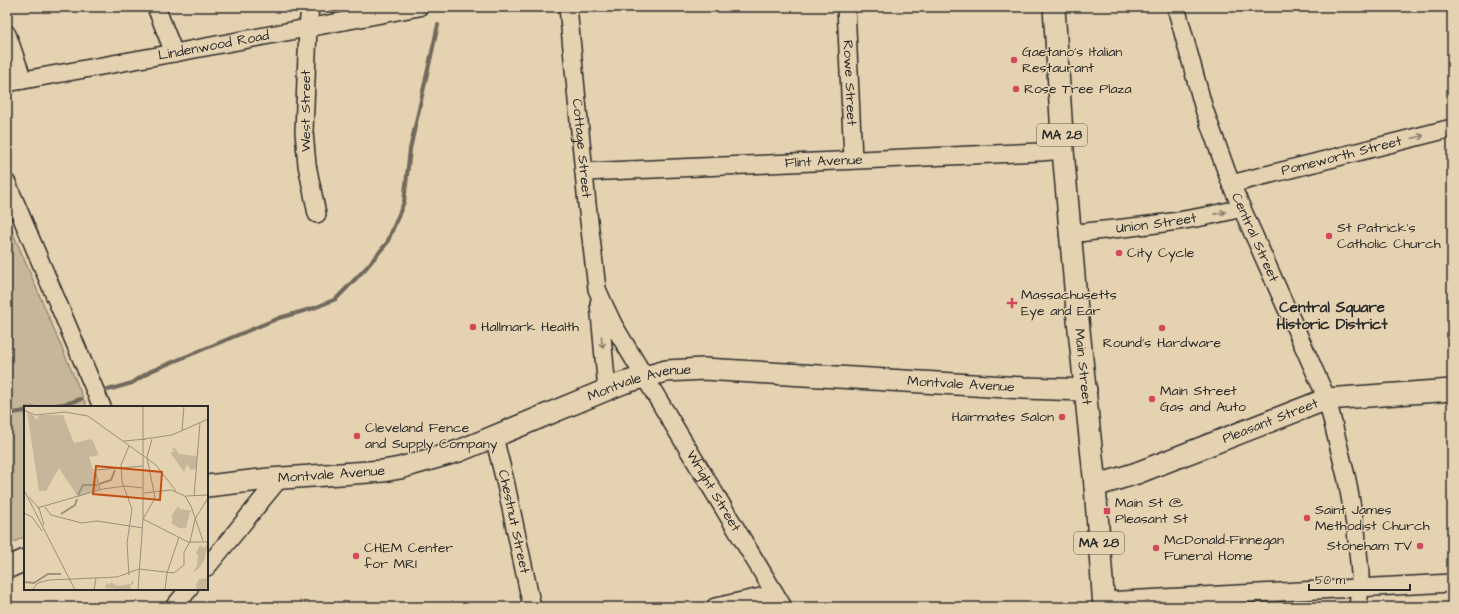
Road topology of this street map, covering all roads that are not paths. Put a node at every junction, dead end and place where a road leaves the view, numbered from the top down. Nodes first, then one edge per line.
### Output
1 (156, 7) edge
2 (310, 7) edge
3 (419, 7) edge
4 (568, 7) edge
5 (846, 7) edge
6 (1054, 7) edge
7 (1176, 7) edge
8 (308, 28) junction
9 (7, 34) edge
10 (174, 53) junction
11 (15, 81) edge
12 (1452, 128) edge
13 (1063, 150) junction
14 (853, 159) junction
15 (584, 172) junction
16 (7, 182) edge
17 (1231, 184) junction
18 (1241, 208) junction
19 (317, 214) dead end
20 (1071, 234) junction
21 (597, 289) junction
22 (645, 376) junction
23 (607, 390) junction
24 (1086, 390) junction
25 (1452, 390) edge
26 (1327, 399) junction
27 (102, 406) edge
28 (494, 437) junction
29 (279, 479) junction
30 (208, 486) edge
31 (1095, 486) junction
32 (24, 560) edge
33 (208, 566) edge
34 (7, 568) edge
35 (1452, 583) edge
36 (1360, 588) junction
37 (188, 590) edge
38 (779, 601) edge
39 (1104, 604) edge
40 (174, 607) edge
41 (532, 607) edge
42 (715, 607) edge
43 (1358, 607) edge

1 - 10 street
2 - 8 street, West Street
3 - 8 street, Lindenwood Road
4 - 15 street, Cottage Street
5 - 14 street, Rowe Street
6 - 13 main road, Main Street / MA 28
7 - 17 street, Central Street
8 - 10 street, Lindenwood Road
8 - 19 street, West Street
9 - 11 street
10 - 11 street, Lindenwood Road
17 -> 12 street, Pomeworth Street
13 - 14 street, Flint Avenue
13 - 20 main road, Main Street / MA 28
14 - 15 street, Flint Avenue
15 - 21 street, Cottage Street
16 - 27 street
17 - 18 street, Central Street
20 -> 18 street, Union Street
18 - 26 street, Central Street
20 - 24 main road, Main Street / MA 28
21 - 22 street, Cottage Street
21 -> 23 street, Cottage Street
22 - 23 main road, Montvale Avenue
22 - 24 main road, Montvale Avenue
22 - 38 street, Wright Street
23 - 28 main road, Montvale Avenue
24 - 31 main road, Main Street / MA 28
25 - 26 main road, Pleasant Street
26 - 31 main road, Pleasant Street
26 - 36 street, Central Street
28 - 29 main road, Montvale Avenue
28 - 41 street, Chestnut Street
29 - 30 main road, Montvale Avenue
29 - 33 street
31 - 39 main road, Main Street / MA 28
32 - 34 main road
35 - 36 street
36 - 39 street
36 - 43 street, Central Street
37 - 40 street
38 - 42 street

